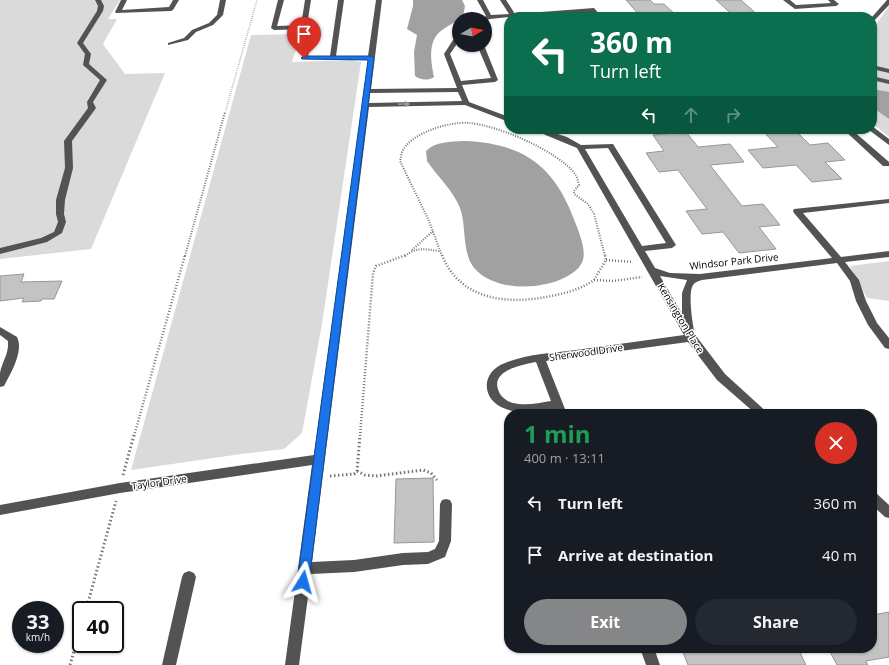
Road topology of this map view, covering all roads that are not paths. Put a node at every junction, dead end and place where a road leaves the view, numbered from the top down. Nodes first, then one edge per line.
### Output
1 (98, 0) edge
2 (124, 0) edge
3 (176, 0) edge
4 (223, 0) edge
5 (281, 0) edge
6 (308, 0) edge
7 (341, 0) edge
8 (379, 0) edge
9 (480, 0) edge
10 (503, 0) edge
11 (786, 0) edge
12 (831, 0) edge
13 (889, 1) edge
14 (485, 12) edge
15 (513, 12) edge
16 (568, 12) edge
17 (595, 12) edge
18 (877, 15) edge
19 (504, 17) edge
20 (492, 18) edge
21 (310, 27) junction
22 (170, 44) dead end
23 (452, 48) edge
24 (484, 52) edge
25 (333, 58) junction
26 (371, 58) junction
27 (877, 67) edge
28 (889, 71) edge
29 (877, 79) edge
30 (889, 82) edge
31 (459, 86) junction
32 (367, 91) junction
33 (466, 103) junction
34 (365, 105) junction
35 (504, 118) edge
36 (877, 132) edge
37 (550, 134) edge
38 (853, 134) edge
39 (889, 143) edge
40 (580, 147) junction
41 (888, 165) edge
42 (889, 201) edge
43 (640, 249) junction
44 (0, 251) edge
45 (889, 254) edge
46 (839, 260) junction
47 (652, 270) junction
48 (700, 277) junction
49 (0, 330) edge
50 (691, 338) junction
51 (889, 346) edge
52 (540, 358) junction
53 (0, 383) edge
54 (538, 409) edge
55 (559, 409) edge
56 (757, 409) edge
57 (319, 459) junction
58 (877, 502) edge
59 (446, 504) dead end
60 (0, 510) edge
61 (889, 513) edge
62 (304, 568) junction
63 (189, 577) dead end
64 (648, 653) edge
65 (170, 665) edge
66 (292, 665) edge
67 (653, 665) edge

1 - 44 street
2 - 3 street
4 - 22 street
5 - 21 street
6 - 21 street
7 - 25 street
8 - 26 street
9 - 14 street
10 - 15 street
11 - 12 street
13 - 18 street
16 - 17 street
19 - 20 street
21 - 25 street
23 - 31 street
24 - 31 street
25 - 26 street
26 - 32 street
27 - 28 street
29 - 30 street
31 - 32 street
31 - 33 street
32 - 34 street
34 -> 33 street
33 - 35 street
34 - 57 street
36 - 39 street
37 - 40 street
38 - 41 street
40 - 43 street
40 - 43 street
42 - 46 street
43 - 47 street
45 - 46 street, Windsor Park Drive
46 - 48 street, Windsor Park Drive
46 - 51 street
47 - 48 street, Windsor Park Drive
47 - 50 street, Kensington Place
48 - 50 street
49 - 53 street
50 - 52 street, Sherwood Drive
50 - 56 street, Kensington Place
52 - 54 street
52 - 55 street, Sherwood Drive
57 - 60 street, Taylor Drive
57 - 62 street
58 - 61 street
59 - 62 street
62 - 66 street
63 - 65 street
64 - 67 street

